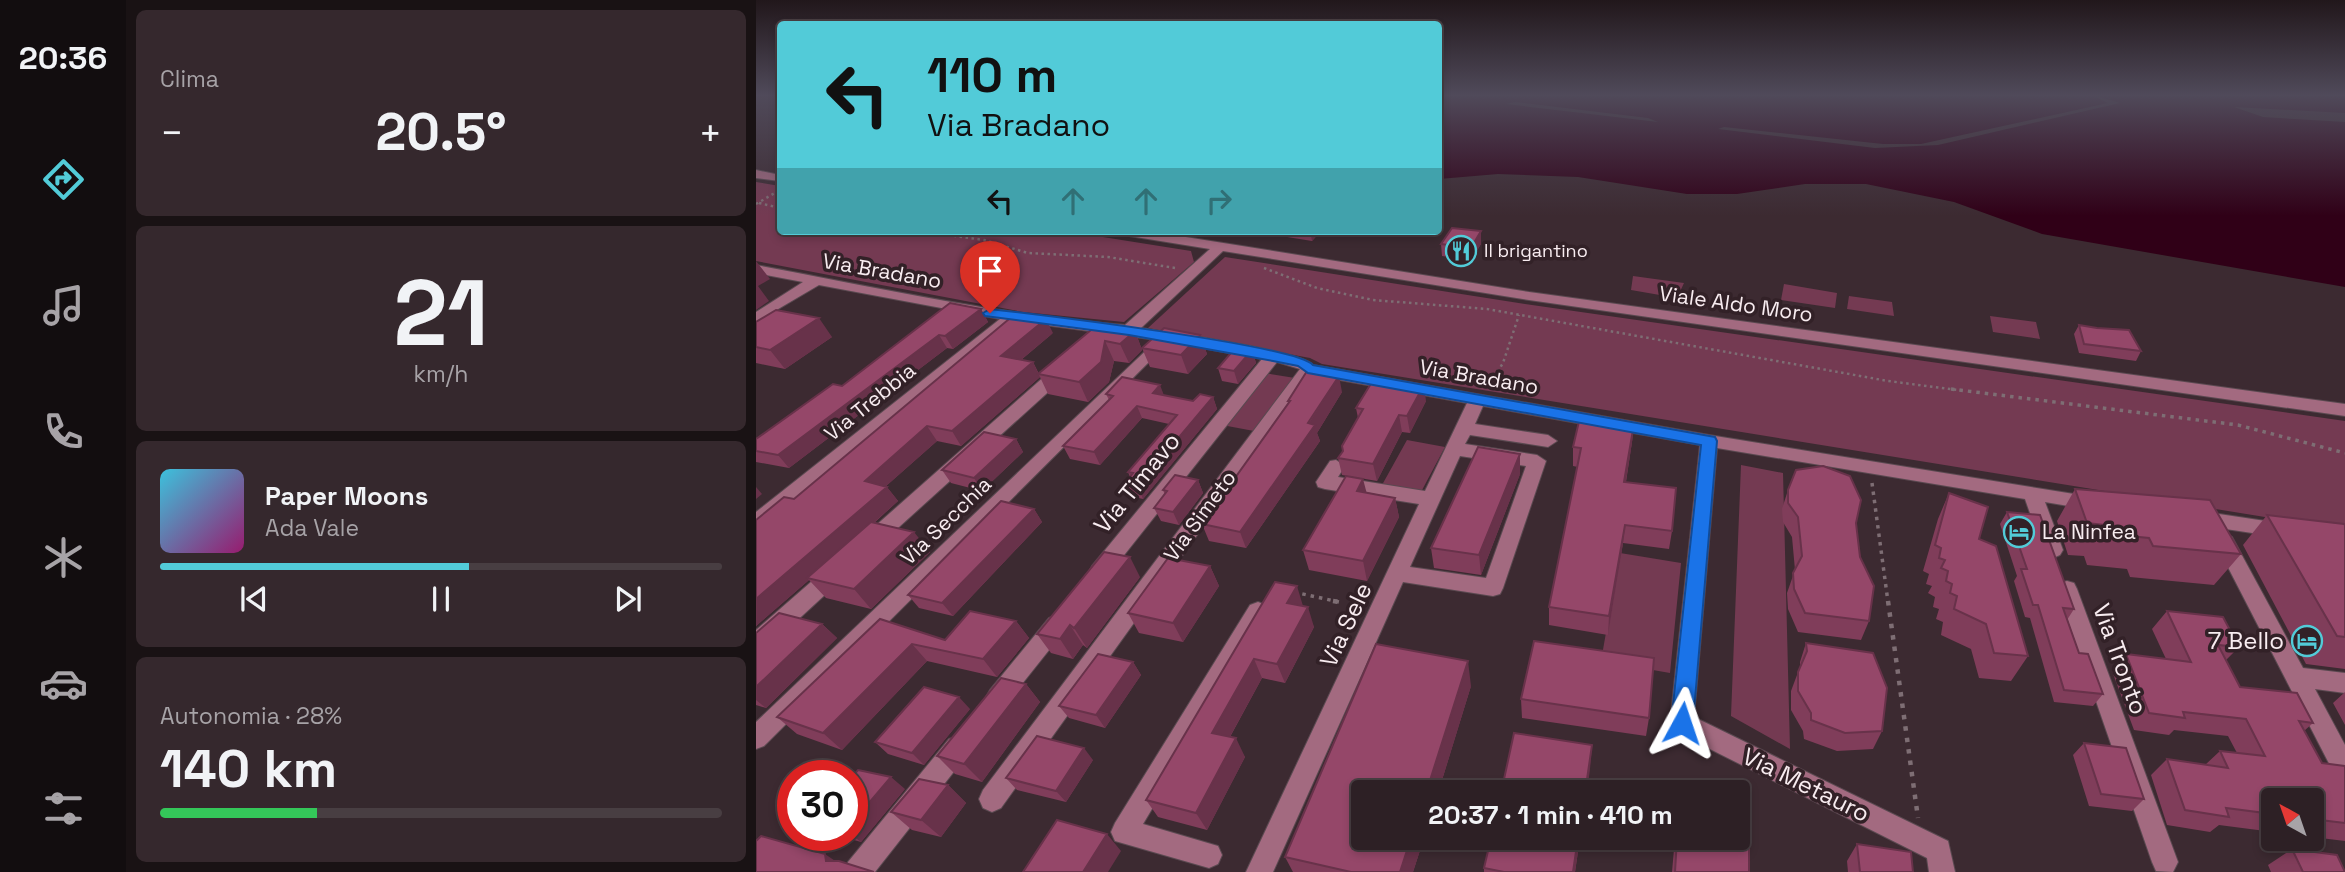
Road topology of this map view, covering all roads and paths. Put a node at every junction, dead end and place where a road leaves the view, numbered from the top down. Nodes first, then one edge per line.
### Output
1 (756, 174) edge
2 (777, 178) edge
3 (777, 192) edge
4 (757, 204) edge
5 (777, 207) edge
6 (947, 235) edge
7 (1148, 235) edge
8 (1221, 247) junction
9 (1260, 266) dead end
10 (756, 269) edge
11 (1185, 269) dead end
12 (814, 282) junction
13 (1529, 296) junction
14 (948, 306) junction
15 (1519, 315) junction
16 (1013, 317) junction
17 (756, 318) edge
18 (927, 322) edge
19 (1107, 329) junction
20 (1129, 330) junction
21 (1168, 338) junction
22 (1092, 343) edge
23 (1273, 356) junction
24 (1074, 359) edge
25 (1308, 369) junction
26 (1477, 400) junction
27 (2345, 410) edge
28 (1465, 428) junction
29 (1548, 441) dead end
30 (1709, 441) junction
31 (1455, 449) junction
32 (2345, 453) edge
33 (1336, 466) edge
34 (1870, 467) junction
35 (2032, 494) junction
36 (1432, 499) junction
37 (2110, 505) edge
38 (2175, 515) edge
39 (2213, 520) junction
40 (756, 523) edge
41 (2292, 532) edge
42 (1399, 573) junction
43 (1084, 590) edge
44 (1292, 592) joint
45 (1339, 602) dead end
46 (1067, 612) edge
47 (756, 644) edge
48 (2296, 677) junction
49 (2345, 683) edge
50 (988, 709) edge
51 (971, 731) edge
52 (756, 738) edge
53 (2345, 769) edge
54 (992, 799) dead end
55 (1922, 842) junction
56 (1209, 855) dead end
57 (2165, 862) dead end
58 (858, 872) edge
59 (1259, 872) edge
60 (1942, 872) edge

1 - 2 street
3 - 4 path
4 - 5 path
6 - 11 path
7 - 8 street, Viale Aldo Moro
8 - 13 street, Viale Aldo Moro
8 - 20 street
9 - 15 path
10 - 12 street, Via Bradano
12 - 14 street, Via Bradano
12 - 17 street
13 - 15 path
13 - 27 street, Viale Aldo Moro
14 - 16 street, Via Bradano
14 - 18 street
15 - 26 path
15 - 32 path
16 - 19 street, Via Bradano
16 - 40 street, Via Trebbia
19 - 20 street, Via Bradano
19 - 22 street
20 - 21 street, Via Bradano
21 - 23 street, Via Bradano
21 - 52 street, Via Secchia
23 - 25 street, Via Bradano
23 - 43 street, Via Timavo
24 - 47 street
25 - 26 street, Via Bradano
25 - 54 street, Via Simeto
26 - 28 street, Via Sele
26 - 30 street, Via Bradano
28 - 29 street
28 - 31 street, Via Sele
30 - 34 street, Via Bradano
30 - 55 street, Via Metauro
31 - 36 street, Via Sele
31 - 42 street
33 - 36 street
34 - 35 street, Via Bradano
34 - 55 path
35 - 37 street
35 - 57 street, Via Tronto
36 - 42 street, Via Sele
38 - 39 street
39 - 41 street
39 - 48 street
42 - 59 street, Via Sele
44 - 45 path
44 - 56 street
46 - 50 street
48 - 49 street
48 - 53 street
51 - 58 street
55 - 60 street, Via Metauro

